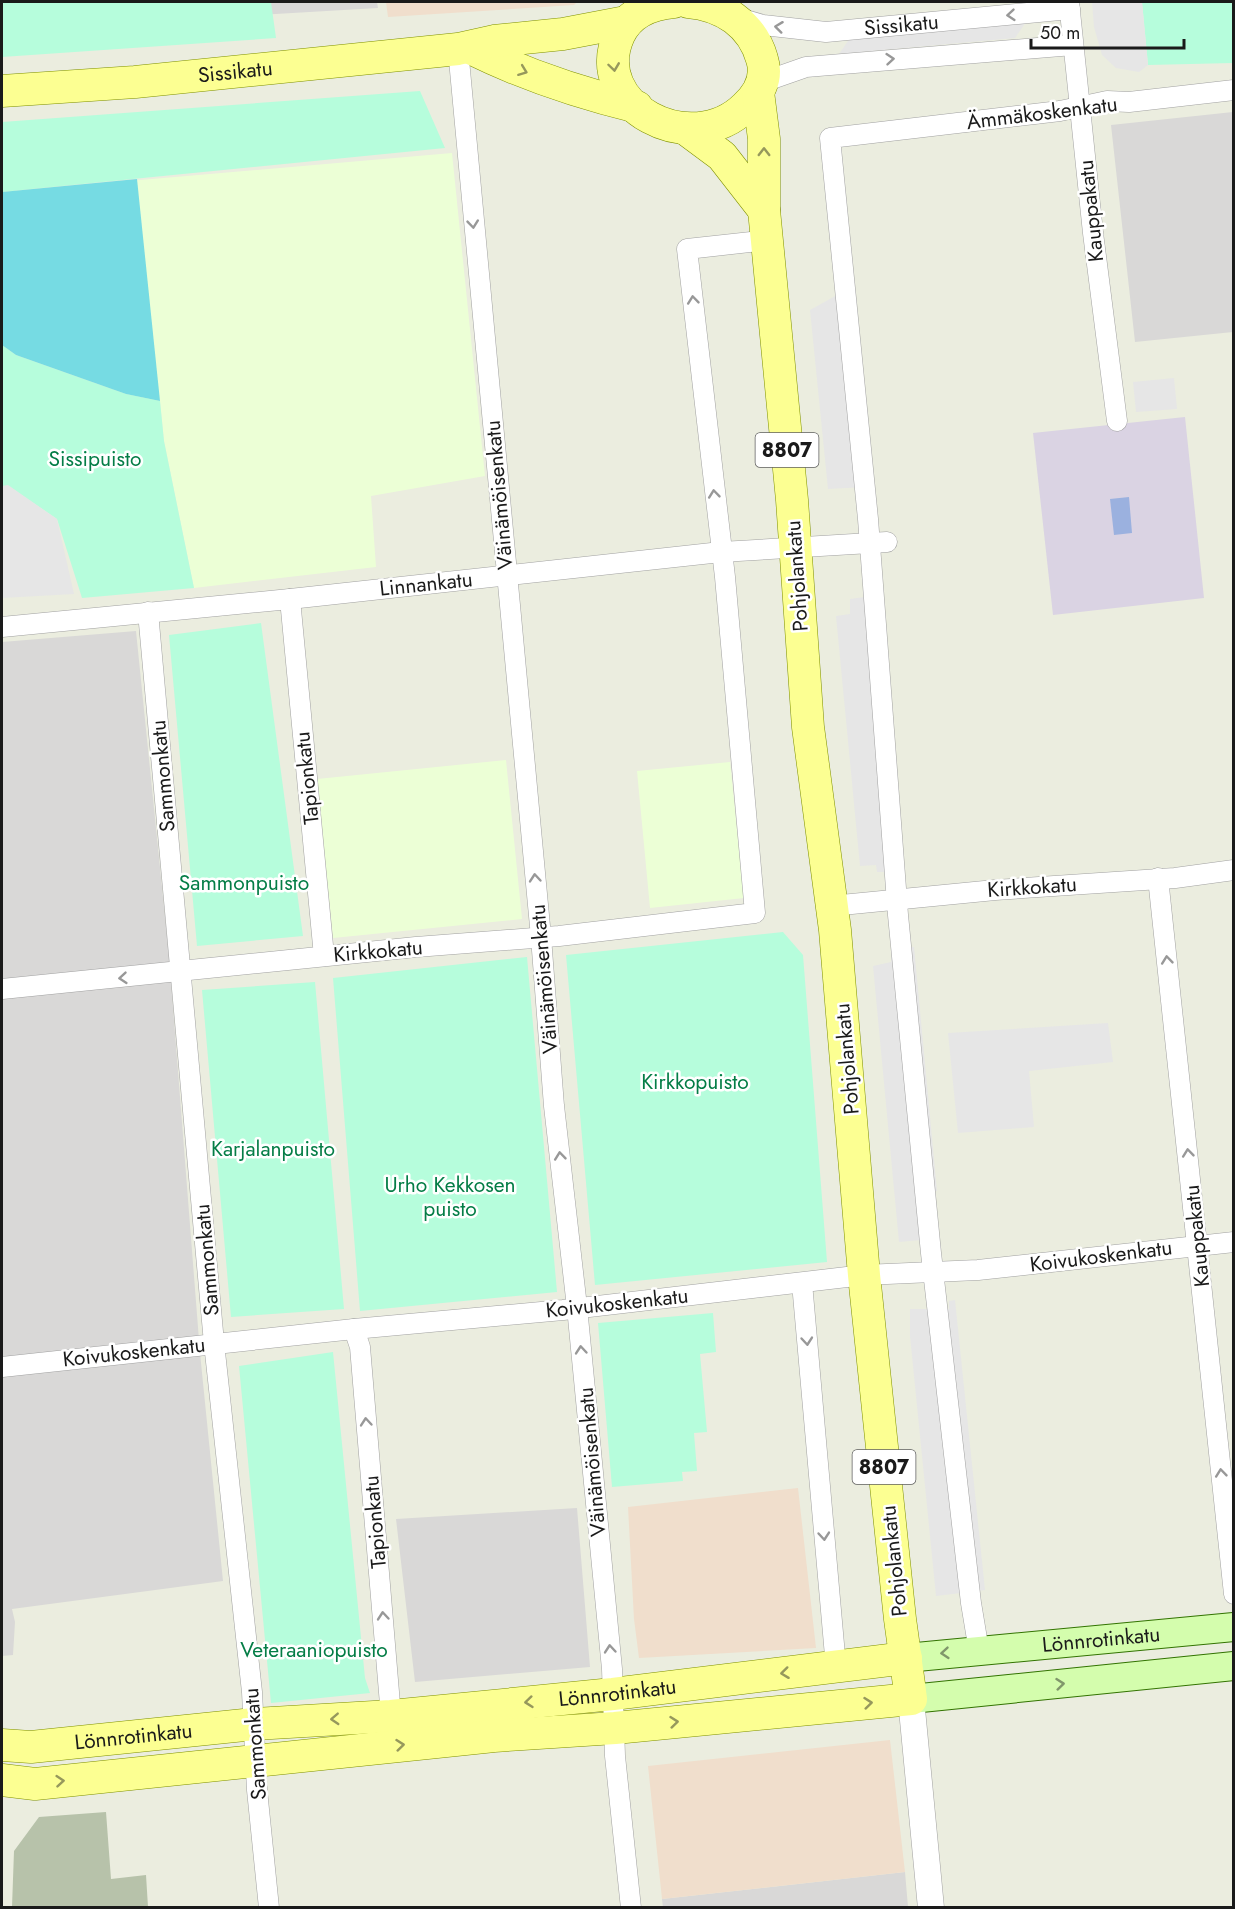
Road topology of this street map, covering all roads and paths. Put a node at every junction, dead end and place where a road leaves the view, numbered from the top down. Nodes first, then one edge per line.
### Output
1 (691, 2) edge
2 (1069, 5) edge
3 (628, 14) edge
4 (733, 16) junction
5 (1073, 45) junction
6 (464, 48) junction
7 (761, 87) junction
8 (1233, 90) edge
9 (2, 91) edge
10 (637, 107) junction
11 (1080, 107) junction
12 (687, 130) junction
13 (766, 225) junction
14 (1117, 421) dead end
15 (878, 543) junction
16 (794, 547) junction
17 (721, 552) junction
18 (507, 576) junction
19 (290, 599) junction
20 (148, 612) junction
21 (2, 627) edge
22 (1233, 870) edge
23 (1158, 878) junction
24 (897, 900) junction
25 (831, 906) junction
26 (541, 937) junction
27 (324, 956) junction
28 (181, 972) junction
29 (2, 989) edge
30 (1233, 1242) edge
31 (1198, 1245) junction
32 (935, 1272) junction
33 (864, 1275) junction
34 (802, 1283) junction
35 (577, 1307) junction
36 (354, 1329) junction
37 (214, 1343) junction
38 (2, 1367) edge
39 (1233, 1593) edge
40 (1233, 1627) edge
41 (979, 1651) junction
42 (906, 1658) junction
43 (1233, 1666) edge
44 (836, 1667) junction
45 (613, 1694) junction
46 (911, 1699) junction
47 (392, 1716) junction
48 (254, 1724) junction
49 (615, 1728) junction
50 (2, 1746) edge
51 (255, 1760) junction
52 (2, 1780) edge
53 (269, 1908) edge
54 (631, 1908) edge
55 (931, 1908) edge

1 - 3 main road
1 - 4 main road
2 -> 4 street, Sissikatu
2 - 5 street, Kauppakatu
3 - 6 main road, Sissikatu
3 -> 10 main road
4 - 7 main road
7 -> 5 street, Sissikatu
5 - 11 street, Kauppakatu
6 - 9 main road, Sissikatu
6 -> 10 main road
6 -> 18 street, Väinämöisenkatu
7 - 12 main road
13 -> 7 main road, Pohjolankatu
8 - 11 street, Ämmäkoskenkatu
10 - 12 main road
11 - 14 street, Kauppakatu
11 - 15 street, Ämmäkoskenkatu
12 - 13 main road
13 - 16 main road, Pohjolankatu / 8807
17 -> 13 street
15 - 16 street, Linnankatu
15 - 24 street
16 - 17 street, Linnankatu
16 - 25 main road, Pohjolankatu / 8807
17 - 18 street, Linnankatu
17 - 26 street, Kirkkokatu
18 - 19 street, Linnankatu
26 -> 18 street, Väinämöisenkatu
19 - 20 street, Linnankatu
19 - 27 street, Tapionkatu
20 - 21 street, Linnankatu
20 - 28 street, Sammonkatu
22 - 23 street, Kirkkokatu
23 - 24 street, Kirkkokatu
31 -> 23 street, Kauppakatu
24 - 25 street, Kirkkokatu
24 - 32 street
25 - 33 main road, Pohjolankatu / 8807
26 - 27 street, Kirkkokatu
35 -> 26 street, Väinämöisenkatu
27 - 28 street, Kirkkokatu
28 -> 29 street, Kirkkokatu
28 - 37 street, Sammonkatu
30 - 31 street, Koivukoskenkatu
31 - 32 street, Koivukoskenkatu
39 -> 31 street, Kauppakatu
32 - 33 street, Koivukoskenkatu
32 - 41 street
33 - 34 street, Koivukoskenkatu
33 - 42 main road, Pohjolankatu / 8807
34 - 35 street, Koivukoskenkatu
34 -> 44 street
35 - 36 street, Koivukoskenkatu
45 -> 35 street, Väinämöisenkatu
36 - 37 street, Koivukoskenkatu
47 -> 36 street, Tapionkatu
37 - 38 street, Koivukoskenkatu
37 - 48 street, Sammonkatu
40 - 41 main road, Lönnrotinkatu
41 -> 42 main road, Lönnrotinkatu
42 - 44 main road, Lönnrotinkatu
42 - 46 main road, Pohjolankatu / 8807
46 -> 43 main road, Lönnrotinkatu
44 -> 45 main road, Lönnrotinkatu
45 -> 47 main road, Lönnrotinkatu
45 - 49 street, Väinämöisenkatu
49 -> 46 main road, Lönnrotinkatu
46 - 55 street, Pohjolankatu
47 -> 48 main road, Lönnrotinkatu
48 - 50 main road, Lönnrotinkatu
48 - 51 street, Sammonkatu
51 -> 49 main road, Lönnrotinkatu
49 - 54 street, Väinämöisenkatu
52 -> 51 main road, Lönnrotinkatu
51 - 53 street, Sammonkatu

